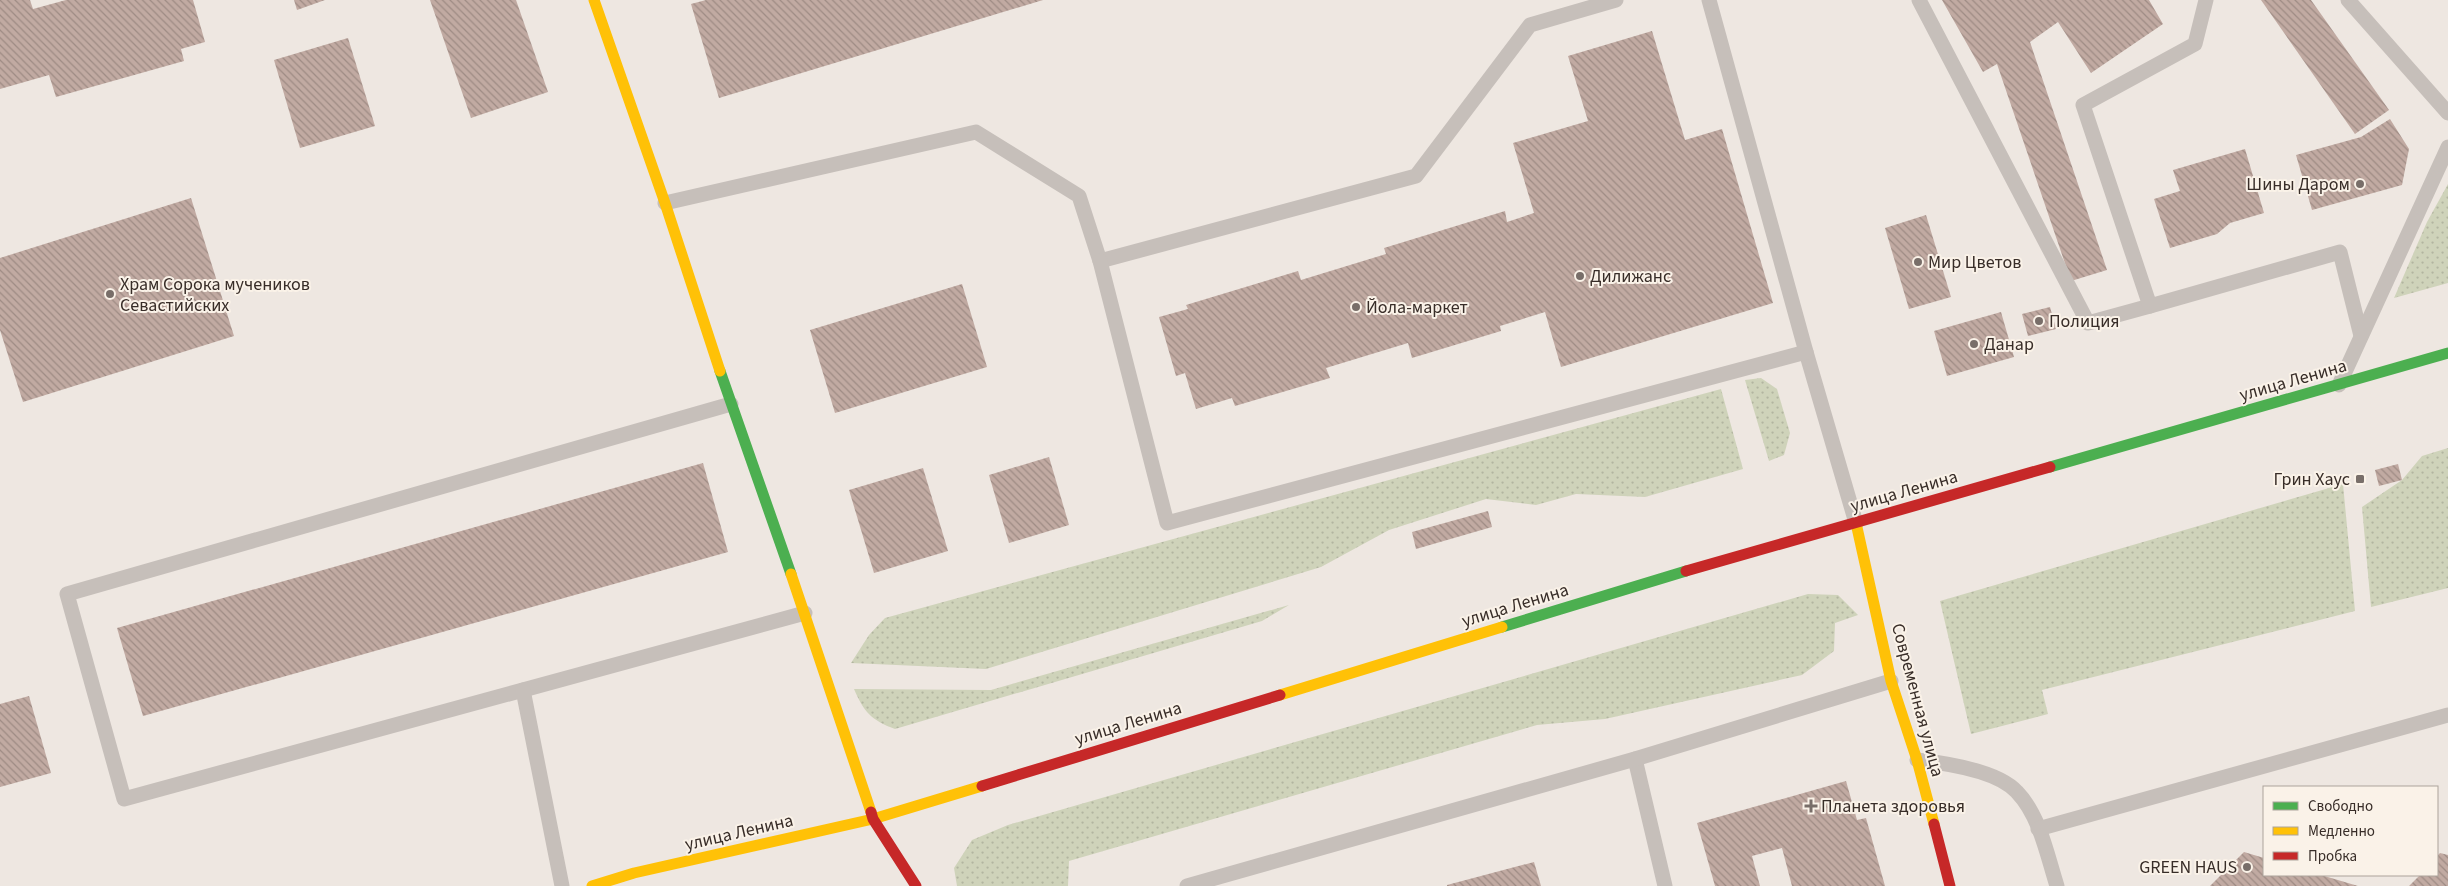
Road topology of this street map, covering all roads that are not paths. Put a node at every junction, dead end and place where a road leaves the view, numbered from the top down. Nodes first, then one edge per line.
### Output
1 (594, 0) edge
2 (1616, 0) edge
3 (1709, 0) edge
4 (1919, 0) edge
5 (2206, 0) edge
6 (2348, 0) edge
7 (2448, 113) edge
8 (2448, 147) edge
9 (665, 203) junction
10 (1100, 261) junction
11 (2150, 306) junction
12 (2361, 336) junction
13 (1806, 352) junction
14 (2448, 353) edge
15 (2339, 384) junction
16 (731, 404) junction
17 (1856, 523) junction
18 (805, 613) junction
19 (1891, 681) junction
20 (523, 690) junction
21 (2448, 715) edge
22 (1635, 759) junction
23 (1917, 760) junction
24 (873, 820) junction
25 (2038, 829) junction
26 (562, 886) edge
27 (592, 886) edge
28 (916, 886) edge
29 (1187, 886) edge
30 (1665, 886) edge
31 (1950, 886) edge
32 (2057, 886) edge

1 - 9 main road
2 - 10 lane
3 - 13 lane
4 - 11 lane
5 - 11 lane
6 - 7 lane
8 - 12 lane
9 - 10 lane
9 - 16 main road
10 - 13 lane
11 - 12 lane
12 - 15 lane
13 - 17 lane
14 - 15 main road, улица Ленина
15 - 17 main road, улица Ленина
16 - 18 main road
16 - 20 lane
17 - 19 main road, Современная улица
17 - 24 main road, улица Ленина
18 - 20 lane
18 - 24 main road
19 - 22 lane
19 - 23 main road, Современная улица
20 - 26 lane
21 - 25 lane
22 - 29 lane
22 - 30 lane
23 - 25 lane
23 - 31 main road, Современная улица
24 - 27 main road, улица Ленина
24 - 28 main road
25 - 32 lane

